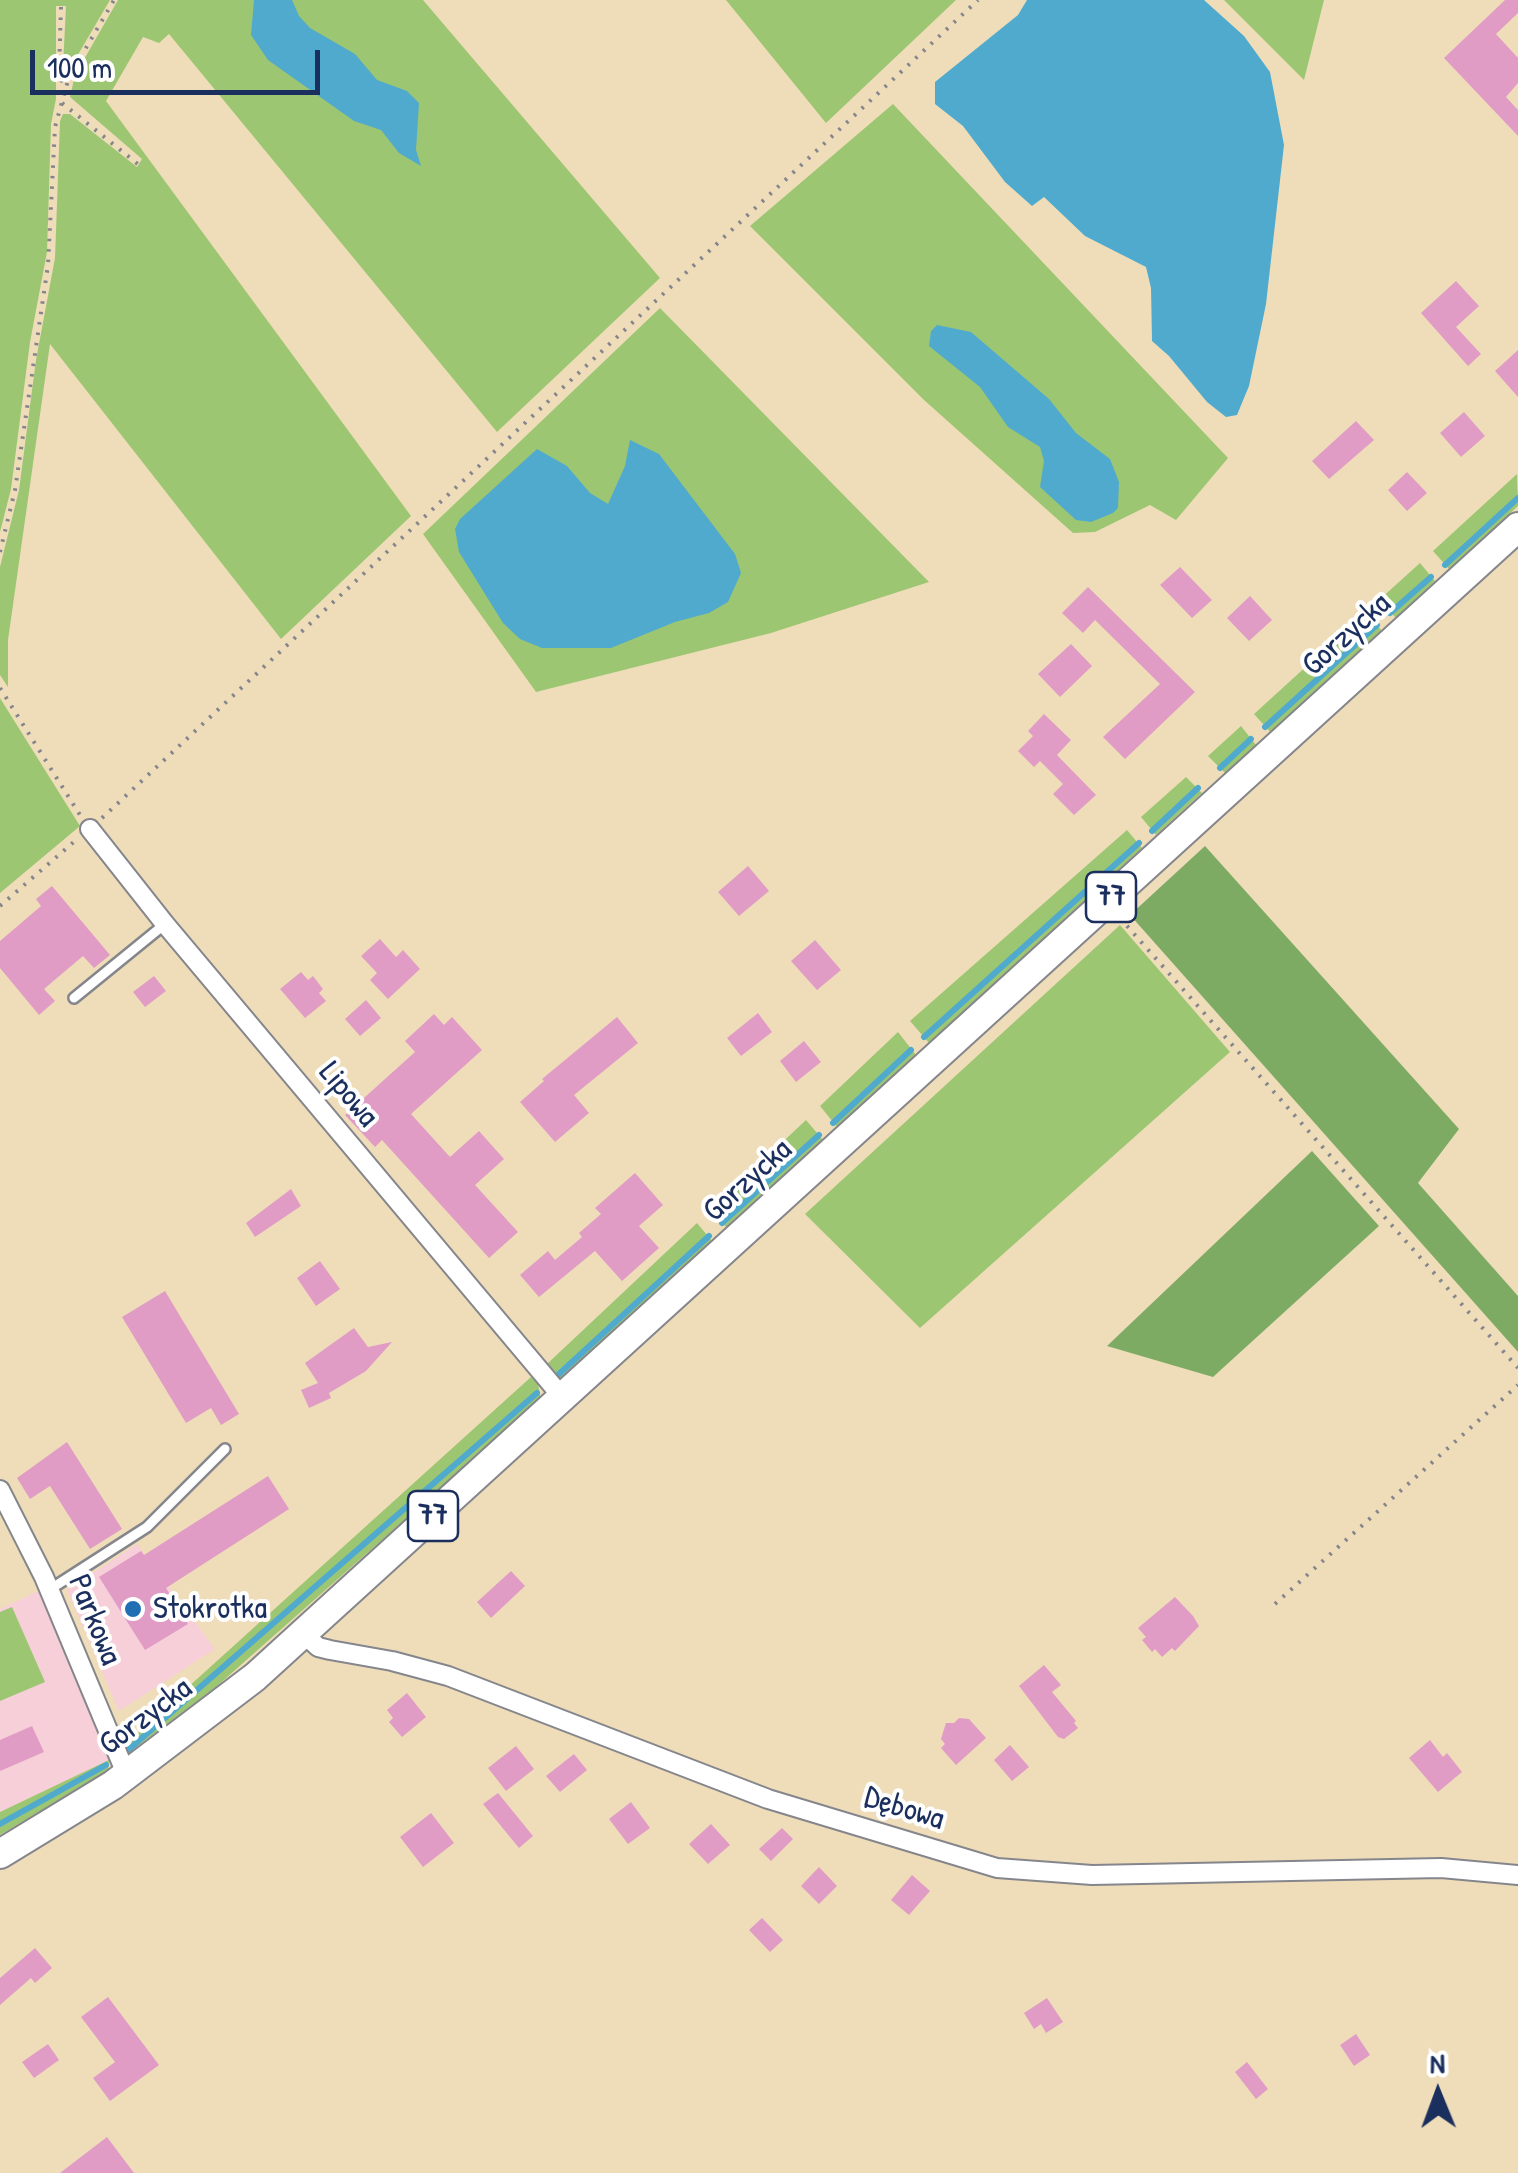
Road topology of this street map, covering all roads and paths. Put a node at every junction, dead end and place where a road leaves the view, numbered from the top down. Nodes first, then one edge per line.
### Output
1 (114, 0) edge
2 (978, 0) edge
3 (60, 7) dead end
4 (65, 90) junction
5 (62, 103) junction
6 (139, 164) dead end
7 (1518, 527) edge
8 (0, 552) edge
9 (0, 688) edge
10 (90, 828) junction
11 (1106, 902) junction
12 (0, 906) edge
13 (165, 924) junction
14 (74, 998) dead end
15 (1518, 1368) edge
16 (1518, 1385) edge
17 (563, 1398) junction
18 (224, 1449) dead end
19 (0, 1490) edge
20 (49, 1590) junction
21 (1275, 1604) dead end
22 (304, 1634) junction
23 (127, 1776) junction
24 (0, 1854) edge
25 (1518, 1875) edge

1 - 4 path
2 - 10 path
3 - 4 path
4 - 5 path
5 - 6 path
5 - 8 path
7 - 11 main road, Gorzycka / 77
9 - 10 path
10 - 12 path
10 - 13 street, Lipowa
11 - 15 path
11 - 17 main road, Gorzycka / 77
13 - 14 lane
13 - 17 street, Lipowa
16 - 21 path
17 - 22 main road, Gorzycka / 77
18 - 20 lane
19 - 20 street, Parkowa
20 - 23 street, Parkowa
22 - 23 main road, Gorzycka / 77
22 - 25 street, Dębowa
23 - 24 main road, Gorzycka / 77

